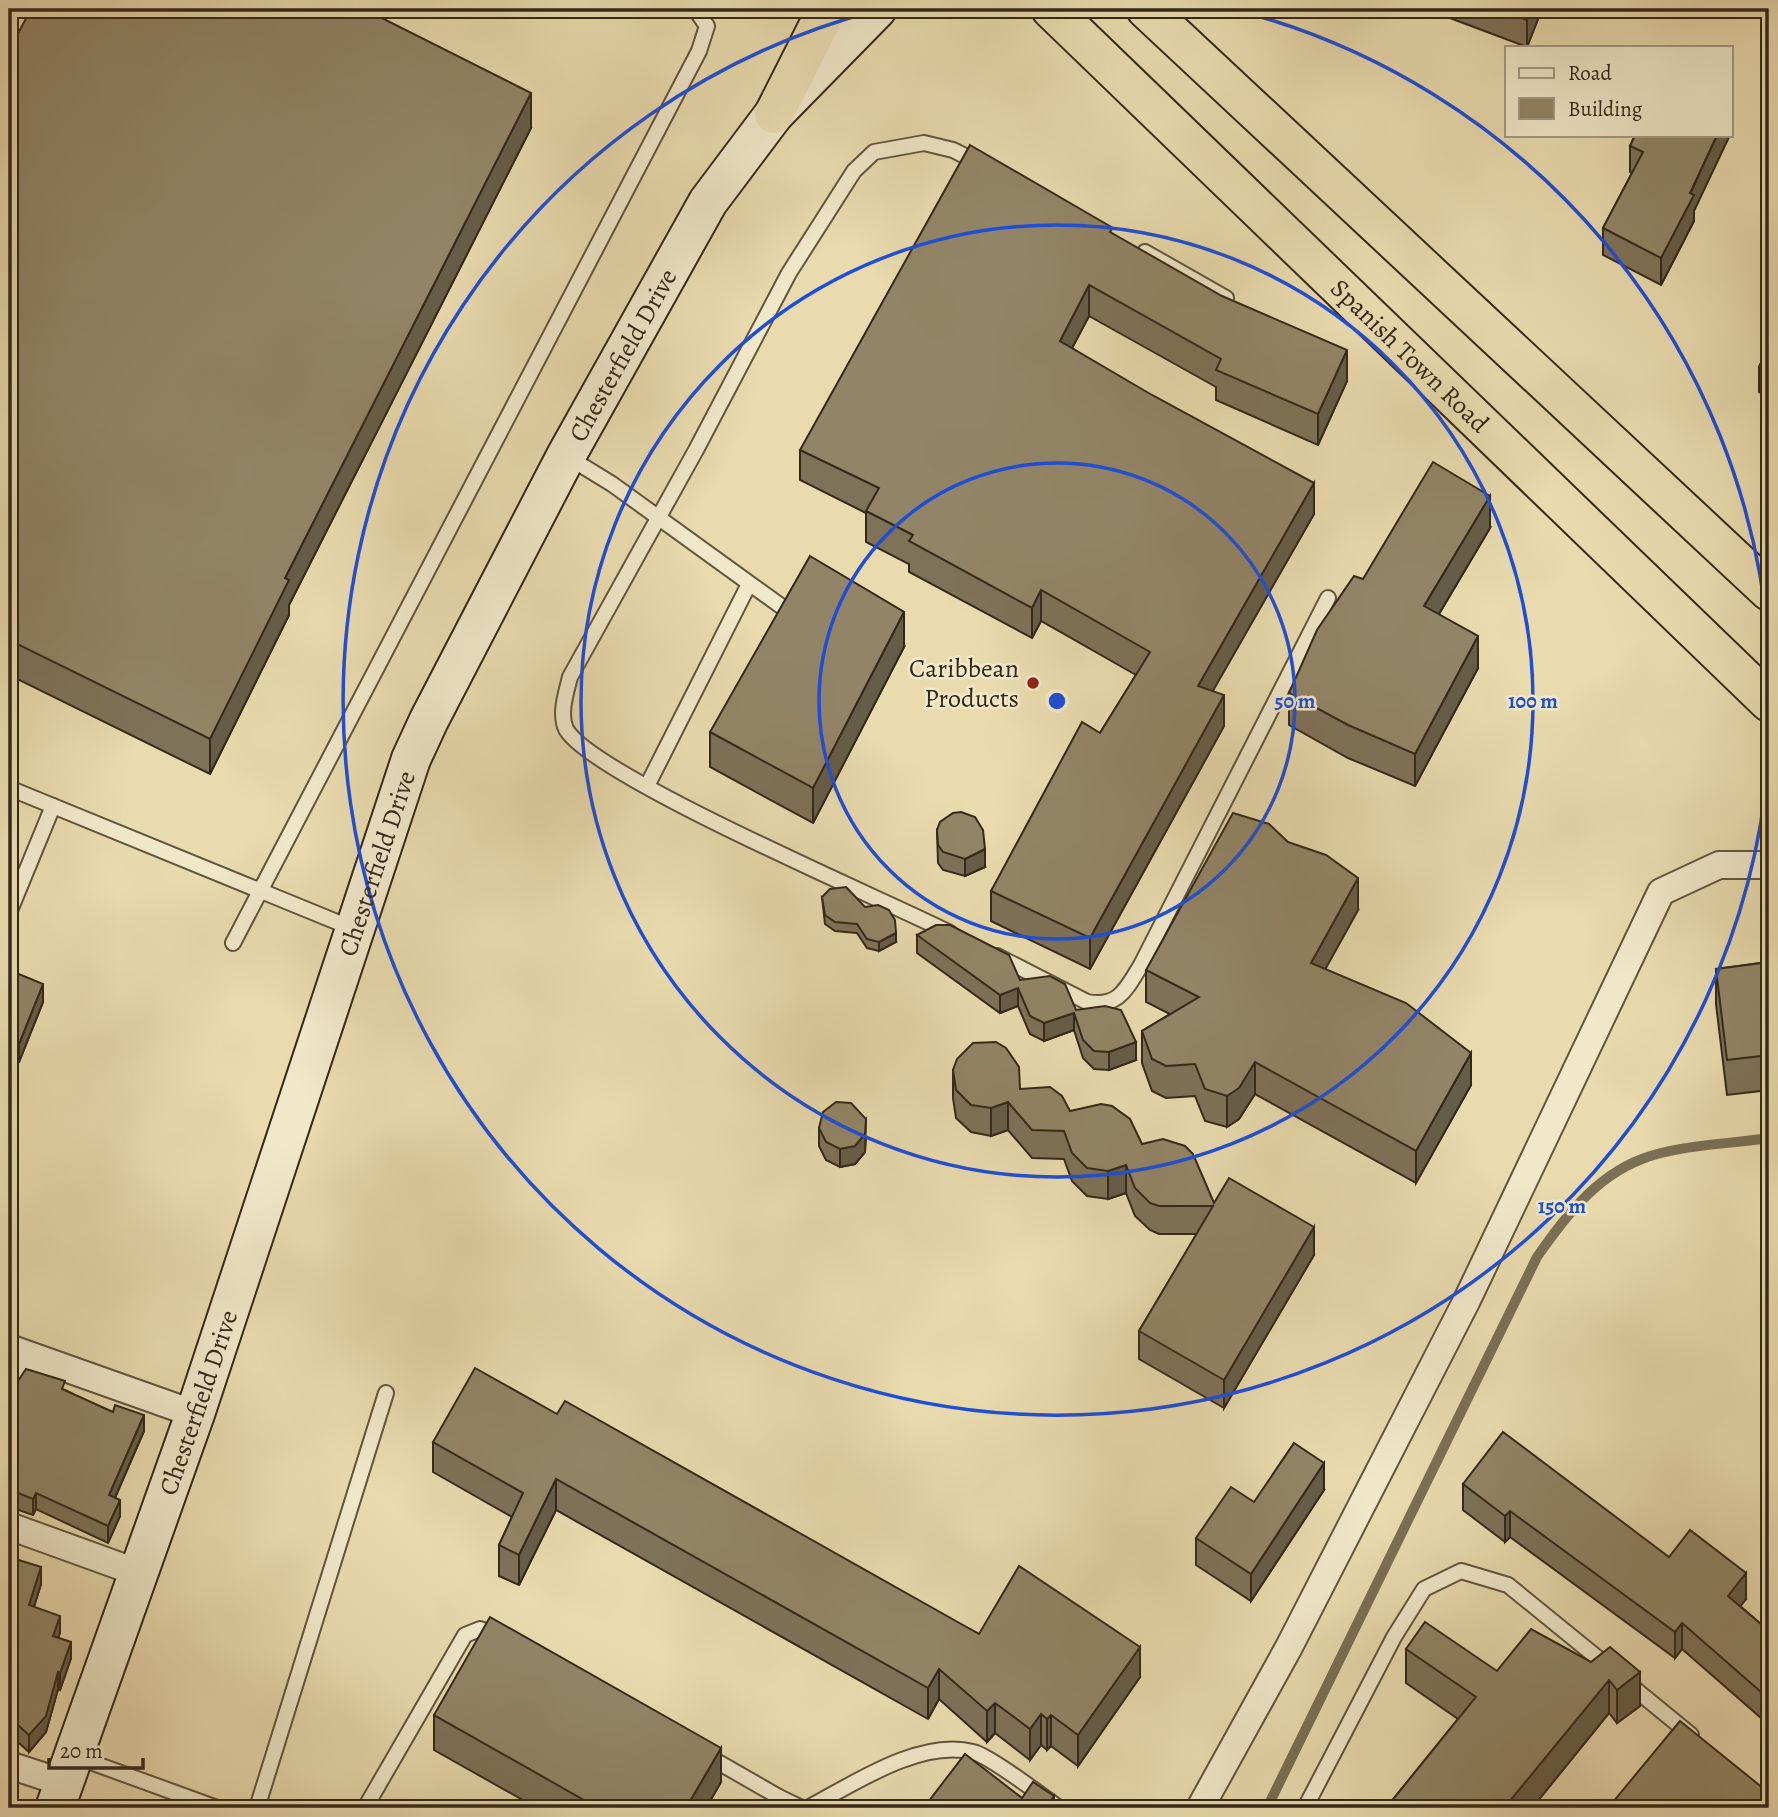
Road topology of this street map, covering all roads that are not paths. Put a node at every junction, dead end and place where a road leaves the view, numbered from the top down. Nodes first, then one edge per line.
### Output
1 (695, 9) edge
2 (827, 9) edge
3 (877, 9) edge
4 (1051, 9) edge
5 (1146, 9) edge
6 (774, 114) junction
7 (995, 172) edge
8 (1135, 247) edge
9 (1226, 298) edge
10 (566, 456) junction
11 (659, 518) junction
12 (749, 584) junction
13 (1769, 591) edge
14 (1328, 598) dead end
15 (785, 610) edge
16 (1769, 702) edge
17 (647, 786) junction
18 (9, 788) edge
19 (53, 806) junction
20 (1769, 865) edge
21 (262, 890) junction
22 (9, 914) edge
23 (355, 929) junction
24 (233, 943) dead end
25 (15, 1350) edge
26 (9, 1385) edge
27 (386, 1393) dead end
28 (195, 1414) junction
29 (9, 1526) edge
30 (139, 1573) junction
31 (510, 1642) edge
32 (686, 1743) edge
33 (1707, 1748) edge
34 (9, 1765) edge
35 (64, 1782) edge
36 (775, 1803) edge
37 (217, 1808) edge
38 (257, 1808) edge
39 (365, 1808) edge
40 (802, 1808) edge
41 (808, 1808) edge
42 (1059, 1808) edge
43 (1200, 1808) edge
44 (1305, 1808) edge

1 - 21 lane
2 - 6 highway
3 - 6 street, Chesterfield Drive
4 - 16 highway, Spanish Town Road
5 - 13 highway
6 - 10 street, Chesterfield Drive
7 - 11 lane
8 - 9 lane
10 - 11 lane
10 - 23 street, Chesterfield Drive
11 - 12 lane
11 - 17 lane
12 - 15 lane
12 - 17 lane
14 - 17 lane
18 - 19 lane
19 - 21 lane
19 - 22 lane
20 - 43 street
21 - 23 lane
21 - 24 lane
23 - 28 street, Chesterfield Drive
25 - 26 street
25 - 28 street
27 - 38 lane
28 - 30 street, Chesterfield Drive
29 - 30 street
30 - 35 street, Chesterfield Drive
31 - 39 lane
32 - 36 lane
33 - 44 lane
34 - 35 street
35 - 37 lane
36 - 40 lane
41 - 42 lane

